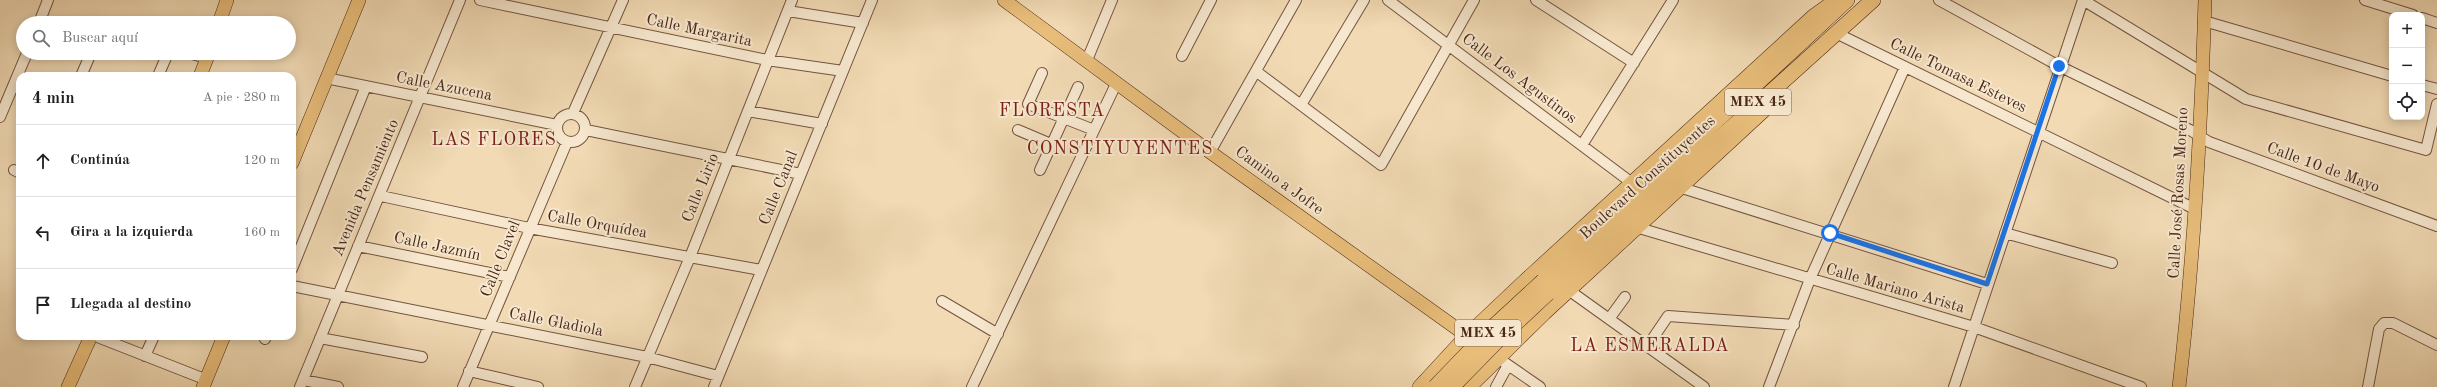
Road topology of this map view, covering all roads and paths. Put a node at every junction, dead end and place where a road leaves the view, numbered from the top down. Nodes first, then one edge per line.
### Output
1 (48, 0) edge
2 (226, 0) edge
3 (359, 0) edge
4 (460, 0) edge
5 (480, 0) edge
6 (623, 0) edge
7 (792, 0) edge
8 (872, 0) edge
9 (1004, 0) edge
10 (1112, 0) edge
11 (1211, 0) edge
12 (1296, 0) edge
13 (1364, 0) edge
14 (1388, 0) edge
15 (1474, 0) edge
16 (1536, 0) edge
17 (1672, 0) edge
18 (1835, 0) edge
19 (1847, 0) edge
20 (1873, 0) edge
21 (1939, 0) edge
22 (2083, 0) edge
23 (2205, 0) edge
24 (2365, 0) edge
25 (788, 11) junction
26 (2403, 12) edge
27 (42, 16) edge
28 (221, 16) edge
29 (2425, 19) edge
30 (2204, 21) junction
31 (863, 23) junction
32 (2437, 23) edge
33 (611, 28) junction
34 (1836, 33) junction
35 (1447, 45) junction
36 (1182, 56) dead end
37 (23, 60) edge
38 (88, 60) edge
39 (165, 60) edge
40 (206, 60) edge
41 (767, 60) junction
42 (1087, 60) junction
43 (1634, 62) junction
44 (2059, 66) junction
45 (1905, 67) junction
46 (1796, 68) junction
47 (843, 71) junction
48 (2202, 71) junction
49 (18, 72) edge
50 (83, 72) edge
51 (160, 72) edge
52 (202, 72) edge
53 (1257, 72) junction
54 (1042, 73) dead end
55 (2389, 75) edge
56 (16, 78) edge
57 (326, 78) junction
58 (1116, 84) junction
59 (366, 86) junction
60 (2425, 86) edge
61 (1078, 87) dead end
62 (2437, 89) edge
63 (420, 97) junction
64 (1301, 104) junction
65 (2437, 104) edge
66 (748, 111) junction
67 (573, 113) junction
68 (0, 117) edge
69 (1063, 118) junction
70 (822, 124) junction
71 (557, 125) junction
72 (586, 130) junction
73 (1018, 130) dead end
74 (1094, 130) junction
75 (2037, 132) junction
76 (2200, 136) junction
77 (567, 142) junction
78 (1052, 144) junction
79 (1582, 145) junction
80 (1210, 152) junction
81 (296, 153) edge
82 (729, 158) junction
83 (1040, 170) dead end
84 (801, 174) junction
85 (1682, 188) junction
86 (1638, 194) junction
87 (381, 196) junction
88 (2195, 209) junction
89 (2437, 226) edge
90 (530, 228) junction
91 (1638, 228) junction
92 (1830, 233) junction
93 (2005, 233) junction
94 (358, 246) junction
95 (690, 257) junction
96 (296, 259) edge
97 (2112, 263) dead end
98 (762, 270) junction
99 (510, 277) junction
100 (1810, 279) junction
101 (1522, 283) junction
102 (1987, 284) junction
103 (296, 287) edge
104 (1570, 291) junction
105 (337, 295) junction
106 (1625, 297) dead end
107 (942, 301) dead end
108 (1545, 314) junction
109 (1609, 319) junction
110 (1794, 325) junction
111 (490, 326) junction
112 (1974, 327) junction
113 (998, 334) junction
114 (1467, 334) junction
115 (320, 338) junction
116 (89, 340) edge
117 (105, 340) edge
118 (152, 340) edge
119 (222, 340) edge
120 (2437, 345) edge
121 (1646, 347) junction
122 (145, 356) junction
123 (422, 357) dead end
124 (647, 357) junction
125 (1503, 362) junction
126 (469, 371) junction
127 (718, 376) junction
128 (205, 383) edge
129 (302, 384) edge
130 (68, 387) edge
131 (338, 387) edge
132 (463, 387) edge
133 (538, 387) edge
134 (635, 387) edge
135 (714, 387) edge
136 (972, 387) edge
137 (1419, 387) edge
138 (1435, 387) edge
139 (1452, 387) edge
140 (1470, 387) edge
141 (1496, 387) edge
142 (1540, 387) edge
143 (1704, 387) edge
144 (1769, 387) edge
145 (1954, 387) edge
146 (2141, 387) edge
147 (2179, 387) edge
148 (2368, 387) edge

1 - 27 street
2 - 28 main road
3 - 57 main road
4 - 63 street, Avenida Pensamiento
5 - 33 street, Calle Margarita
6 - 33 street
7 - 25 street, Calle Lirio
8 - 31 street, Calle Canal
9 - 42 main road, Camino a Jofre
10 - 42 street
11 - 36 street
12 - 53 street
13 - 64 street
14 - 35 street, Calle Los Agustinos
15 - 35 street
16 - 43 street
17 - 43 street
18 - 86 main road
19 - 86 highway, Boulevard Constituyentes / MEX 45
20 - 34 highway, Boulevard Constituyentes / MEX 45
21 - 44 street, Calle 10 de Mayo
22 - 44 street
22 - 48 street
23 - 30 main road, Calle José Rosas Moreno
24 - 26 street
25 - 31 street
25 - 41 street, Calle Lirio
29 - 32 street
30 - 48 main road, Calle José Rosas Moreno
30 - 55 street
31 - 47 street, Calle Canal
33 - 41 street, Calle Margarita
33 - 67 street
34 - 45 street, Calle Tomasa Esteves
34 - 46 highway, Boulevard Constituyentes / MEX 45
35 - 64 street
35 - 79 street, Calle Los Agustinos
37 - 49 street
38 - 50 street
39 - 51 street
40 - 52 main road
41 - 47 street, Calle Margarita
41 - 66 street, Calle Lirio
42 - 58 main road, Camino a Jofre
43 - 79 street
44 - 75 street
44 - 76 street, Calle 10 de Mayo
45 - 75 street, Calle Tomasa Esteves
45 - 92 street
46 - 85 main road
46 - 86 highway, Boulevard Constituyentes / MEX 45
47 - 70 street, Calle Canal
48 - 65 street
48 - 76 main road, Calle José Rosas Moreno
53 - 64 street
53 - 80 street
54 - 69 street
56 - 68 street
57 - 59 street, Calle Azucena
57 - 81 main road
58 - 74 street
58 - 80 main road, Camino a Jofre
59 - 63 street, Calle Azucena
59 - 96 street
60 - 62 street
61 - 69 street
63 - 71 street, Calle Azucena
63 - 87 street, Avenida Pensamiento
66 - 70 street
66 - 82 street, Calle Lirio
67 - 71 street
67 - 72 street
69 - 74 street
69 - 78 street
70 - 84 street, Calle Canal
71 - 77 street
72 - 77 street
72 - 82 street
73 - 78 street
74 - 113 street
75 - 88 street, Calle Tomasa Esteves
75 - 93 street
76 - 88 main road, Calle José Rosas Moreno
76 - 89 street, Calle 10 de Mayo
77 - 90 street, Calle Clavel
78 - 83 street
79 - 86 street, Calle Los Agustinos
80 - 114 main road, Camino a Jofre
82 - 84 street
82 - 95 street, Calle Lirio
84 - 98 street, Calle Canal
85 - 91 main road
85 - 92 street
86 - 101 main road
86 - 138 highway, Boulevard Constituyentes / MEX 45, bridge
86 - 139 highway, Boulevard Constituyentes / MEX 45, bridge
87 - 90 street, Calle Orquídea
87 - 94 street, Avenida Pensamiento
88 - 147 main road, Calle José Rosas Moreno
90 - 95 street, Calle Orquídea
90 - 99 street, Calle Clavel
91 - 100 street, Calle Mariano Arista
91 - 104 main road
92 - 100 street
92 - 102 street
93 - 97 street
93 - 102 street
94 - 99 street, Calle Jazmín
94 - 105 street, Avenida Pensamiento
95 - 98 street, Calle Orquídea
95 - 124 street, Calle Lirio
98 - 127 street, Calle Canal
99 - 111 street, Calle Clavel
100 - 110 street
100 - 112 street, Calle Mariano Arista
101 - 108 street
101 - 114 main road
102 - 112 street
103 - 105 street, Calle Gladiola
104 - 108 main road
104 - 109 street
105 - 111 street, Calle Gladiola
105 - 115 street, Avenida Pensamiento
106 - 109 street
107 - 113 street
108 - 125 main road
109 - 121 street
110 - 121 street
110 - 144 street
111 - 124 street, Calle Gladiola
111 - 126 street, Calle Clavel
112 - 145 street
112 - 146 street, Calle Mariano Arista
113 - 136 street
114 - 125 main road, Camino a Jofre
114 - 137 main road
115 - 123 street
115 - 129 street, Avenida Pensamiento
116 - 130 main road
117 - 122 street
118 - 122 street
119 - 128 main road
120 - 148 street
121 - 143 street
122 - 128 street
124 - 127 street, Calle Gladiola
124 - 134 street, Calle Lirio
125 - 140 main road
125 - 141 street
125 - 142 street
126 - 132 street, Calle Clavel
126 - 133 street
127 - 135 street, Calle Canal
129 - 131 street

